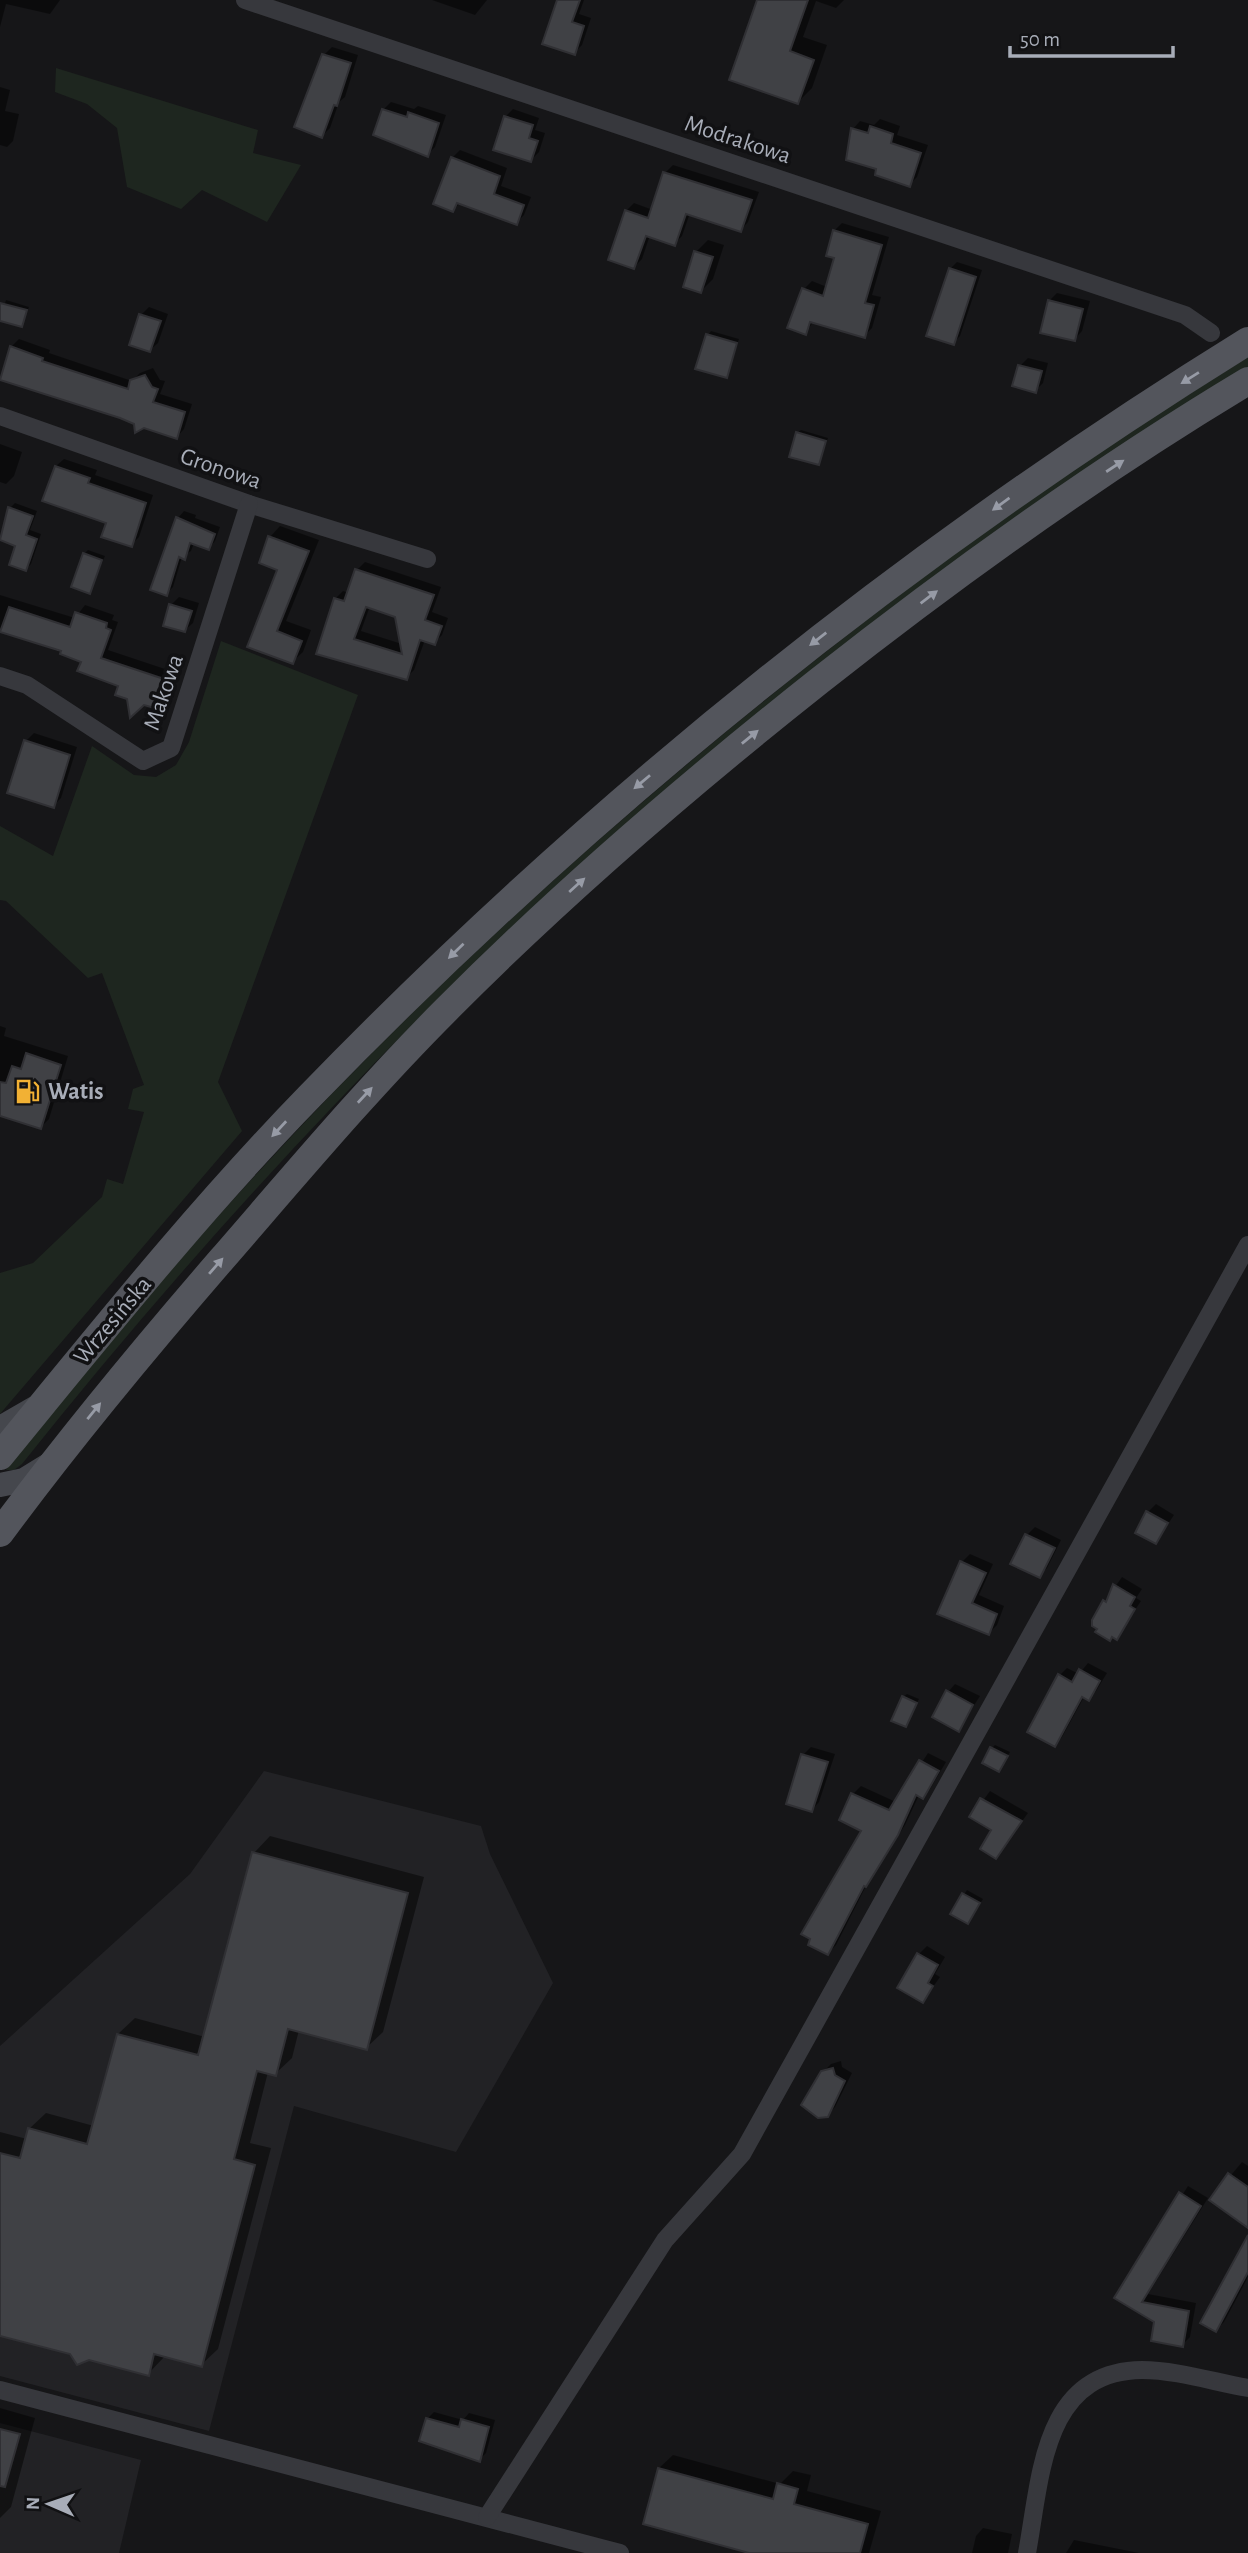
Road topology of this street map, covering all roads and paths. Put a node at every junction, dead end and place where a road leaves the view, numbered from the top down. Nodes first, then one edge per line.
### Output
1 (245, 0) edge
2 (1210, 333) dead end
3 (1248, 341) edge
4 (1248, 381) edge
5 (0, 416) edge
6 (249, 504) junction
7 (427, 559) dead end
8 (0, 676) edge
9 (1248, 1245) edge
10 (44, 1402) junction
11 (0, 1428) edge
12 (0, 1456) edge
13 (51, 1464) junction
14 (0, 1485) edge
15 (0, 1532) edge
16 (1248, 2388) edge
17 (0, 2390) edge
18 (487, 2517) junction
19 (620, 2553) edge
20 (1027, 2553) edge

1 - 2 street, Modrakowa
3 -> 10 main road, Wrzesińska
13 -> 4 main road, Wrzesińska
5 - 6 street, Gronowa
6 - 7 street, Gronowa
6 - 8 street, Makowa
9 - 18 street
10 - 11 street
10 - 12 main road, Wrzesińska
13 - 14 street
13 - 15 main road, Wrzesińska
16 - 20 street
17 - 18 street
18 - 19 street

